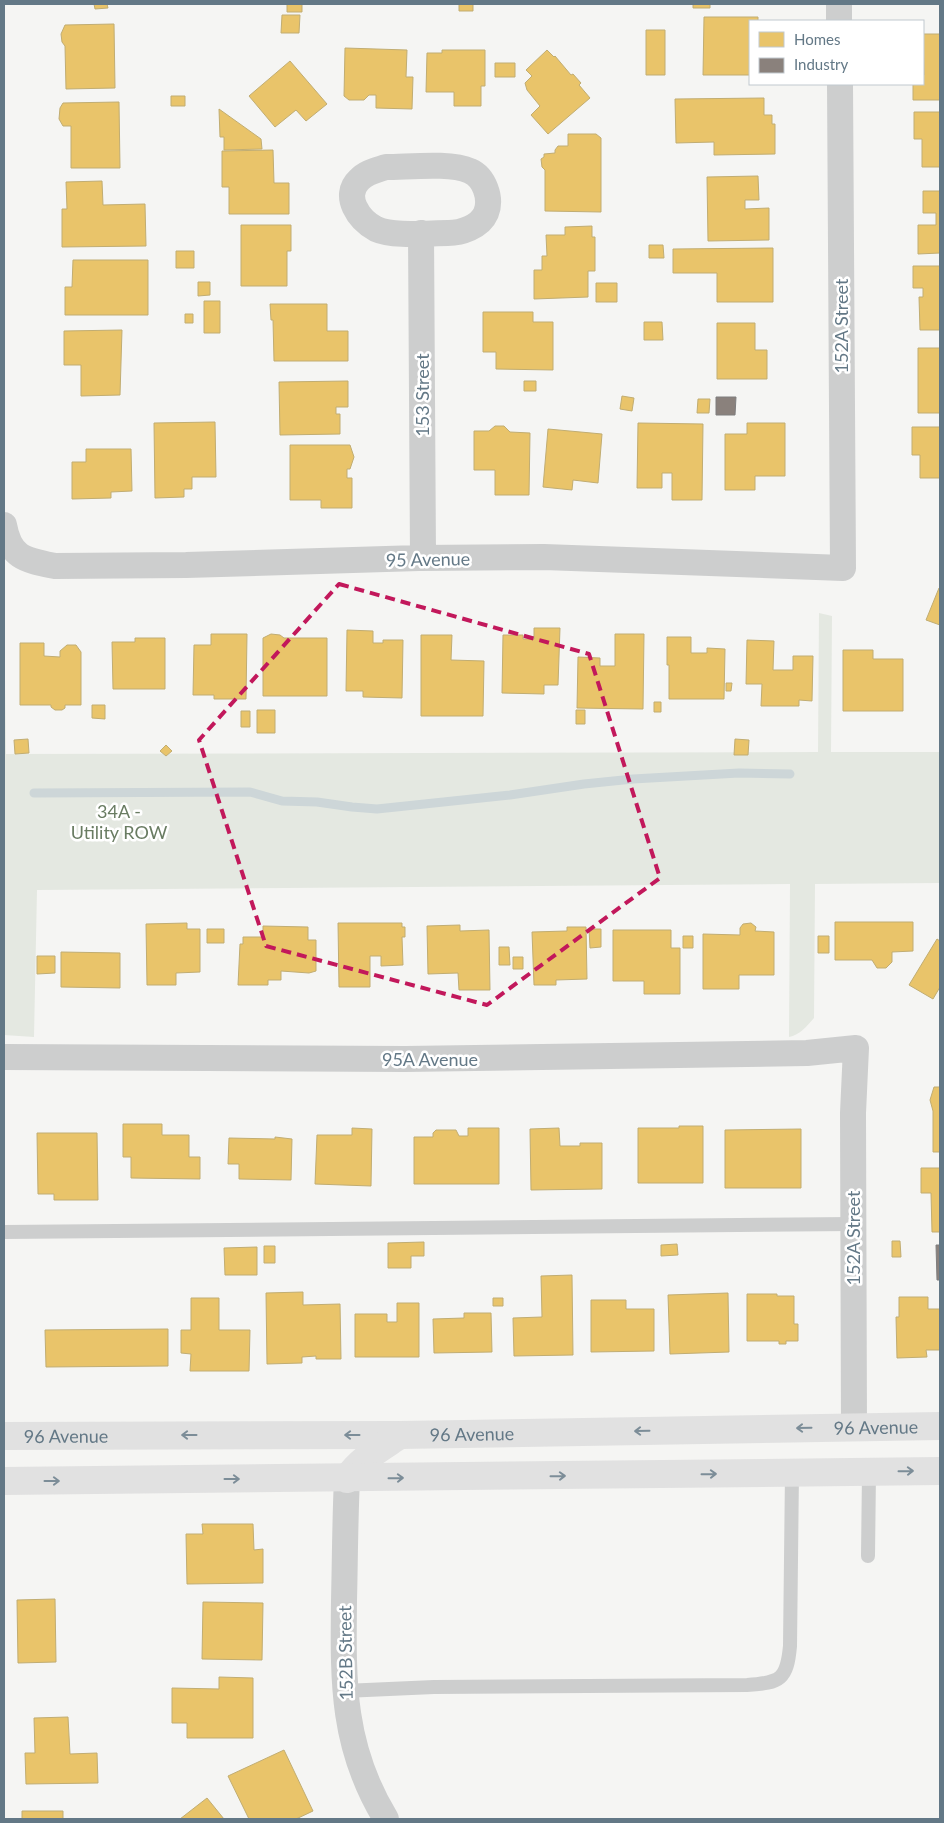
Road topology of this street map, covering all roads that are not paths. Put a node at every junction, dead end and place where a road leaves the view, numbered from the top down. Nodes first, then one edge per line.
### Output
1 (839, 4) edge
2 (839, 20) edge
3 (840, 85) edge
4 (420, 233) junction
5 (4, 525) edge
6 (423, 558) junction
7 (843, 568) joint
8 (856, 1048) joint
9 (4, 1057) edge
10 (853, 1224) junction
11 (4, 1232) edge
12 (940, 1426) edge
13 (854, 1427) junction
14 (400, 1435) junction
15 (4, 1436) edge
16 (940, 1471) edge
17 (792, 1472) junction
18 (869, 1472) junction
19 (347, 1478) junction
20 (4, 1481) edge
21 (868, 1556) dead end
22 (344, 1691) junction
23 (386, 1819) edge

1 - 2 street
3 - 7 street, 152A Street
4 - 4 street
4 - 6 street, 153 Street
5 - 6 street, 95 Avenue
6 - 7 street, 95 Avenue
8 - 9 street, 95A Avenue
8 - 10 street, 152A Street
10 - 11 lane
10 - 13 street, 152A Street
12 - 13 main road, 96 Avenue
13 -> 14 main road, 96 Avenue
14 -> 15 main road, 96 Avenue
14 - 19 main road
18 -> 16 main road
17 - 18 main road
19 -> 17 main road
17 - 22 lane
18 - 21 lane
20 -> 19 main road
19 - 22 street, 152B Street
22 - 23 street, 152B Street

